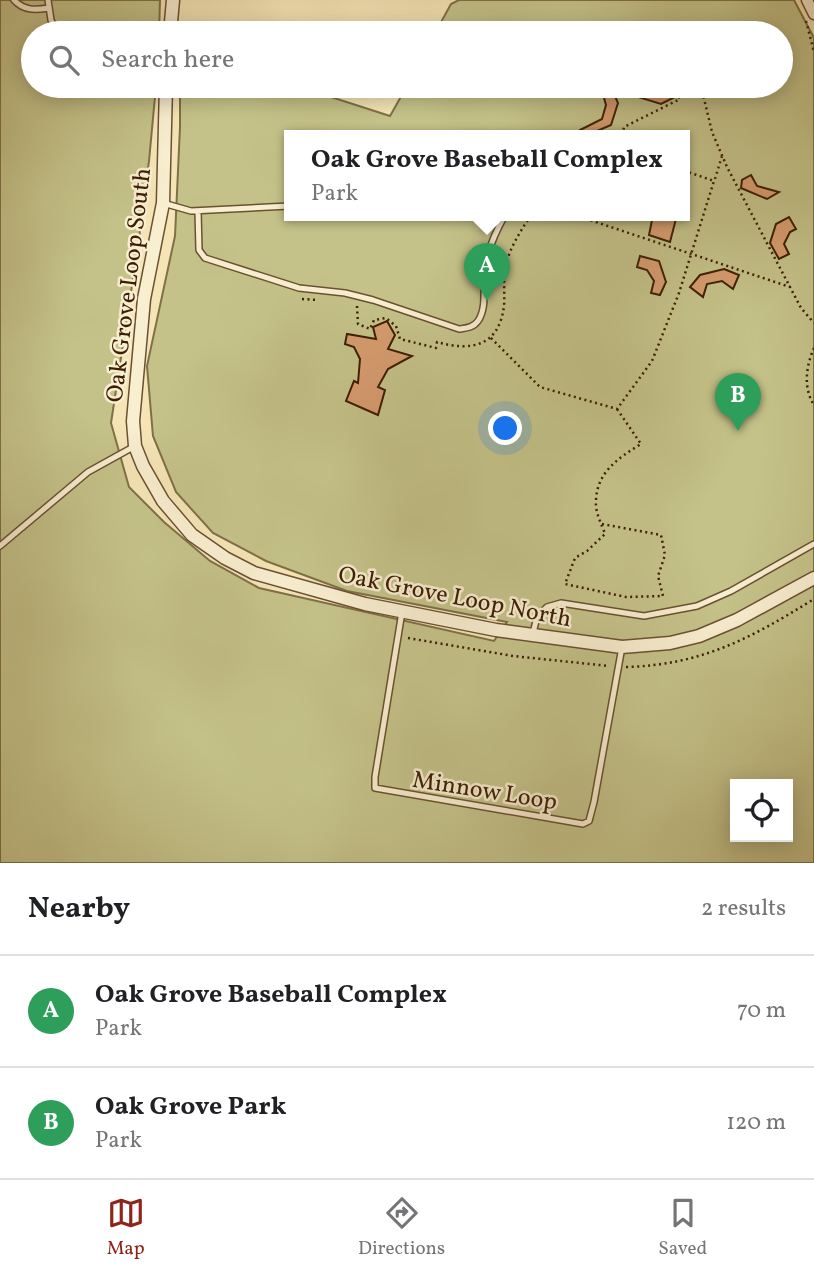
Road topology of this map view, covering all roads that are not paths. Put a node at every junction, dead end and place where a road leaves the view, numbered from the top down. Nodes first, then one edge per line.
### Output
1 (14, 0) edge
2 (48, 0) edge
3 (173, 0) edge
4 (807, 0) edge
5 (49, 8) junction
6 (809, 15) edge
7 (51, 21) edge
8 (171, 21) edge
9 (166, 98) edge
10 (163, 203) junction
11 (284, 206) edge
12 (198, 211) junction
13 (502, 221) edge
14 (135, 446) junction
15 (814, 544) edge
16 (0, 545) edge
17 (814, 578) edge
18 (402, 612) junction
19 (532, 635) junction
20 (622, 647) junction

1 - 5 lane
2 - 5 lane
3 - 8 street
4 - 6 street
5 - 7 lane
9 - 10 street, Oak Grove Loop South
10 - 12 lane
10 - 14 street, Oak Grove Loop South
11 - 12 lane
12 - 13 lane
14 - 16 lane
14 - 18 street, Oak Grove Loop North
15 - 19 lane
17 - 20 street, Oak Grove Loop North
18 - 19 street, Oak Grove Loop North
18 - 20 lane, Minnow Loop
19 - 20 street, Oak Grove Loop North

